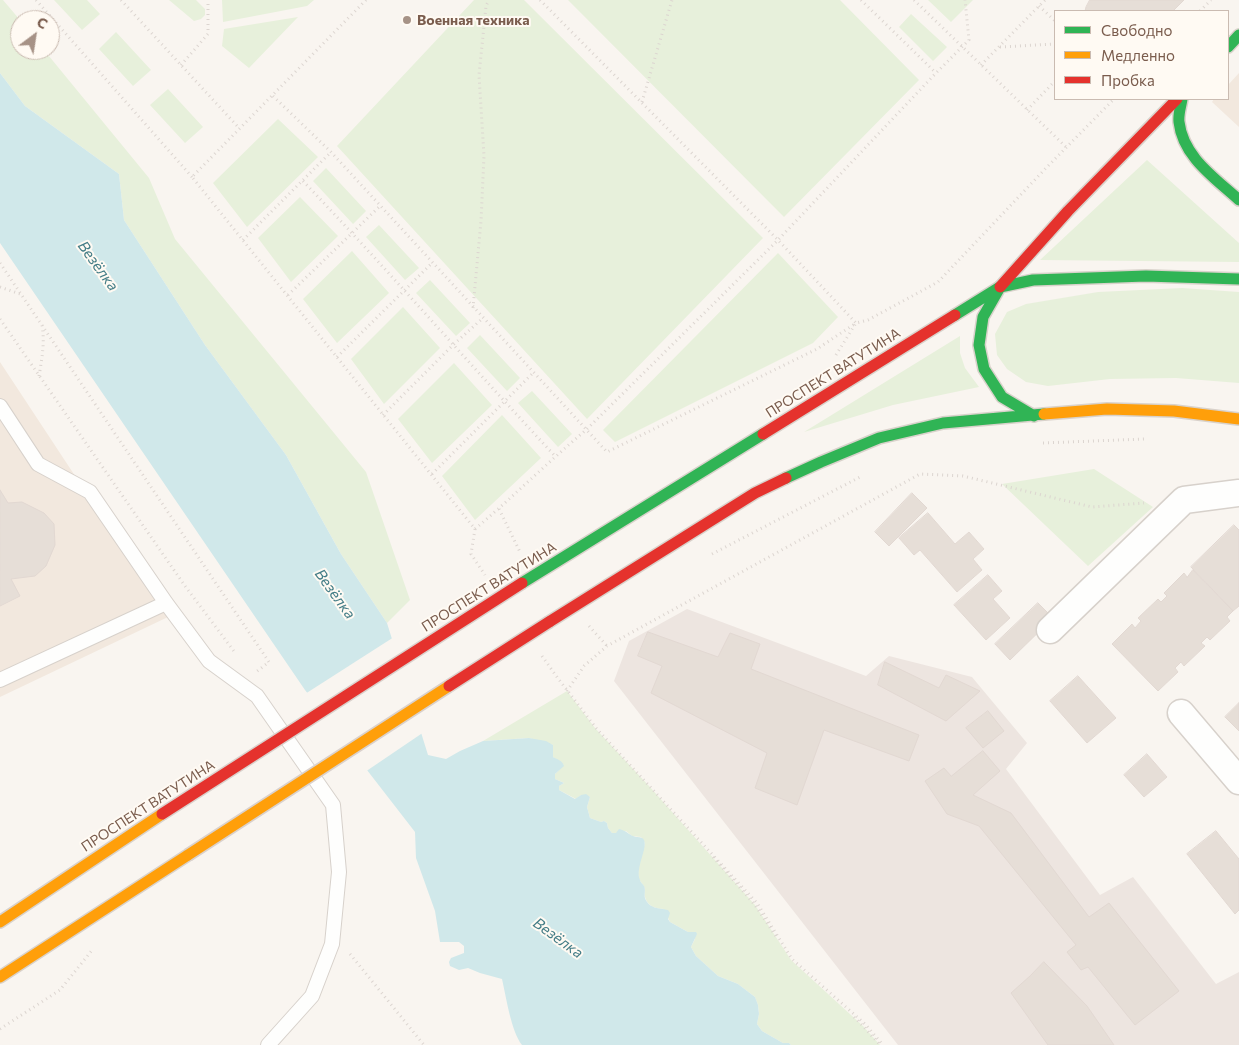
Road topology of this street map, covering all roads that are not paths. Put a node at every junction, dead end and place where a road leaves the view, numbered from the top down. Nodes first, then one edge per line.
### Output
1 (1239, 35) edge
2 (1229, 46) edge
3 (1176, 100) edge
4 (1182, 100) edge
5 (1239, 200) edge
6 (1239, 279) edge
7 (1000, 287) junction
8 (0, 406) edge
9 (1034, 416) junction
10 (1239, 419) edge
11 (1239, 493) edge
12 (166, 603) junction
13 (1050, 630) dead end
14 (0, 680) edge
15 (1181, 714) dead end
16 (1239, 781) edge
17 (0, 922) edge
18 (0, 977) edge
19 (268, 1045) edge

1 - 2 main road
3 - 7 main road
4 - 5 main road
6 - 7 main road
7 - 9 main road
7 - 17 main road, ПРОСПЕКТ ВАТУТИНА, bridge
8 - 12 lane
9 - 10 main road
9 - 18 main road, bridge
11 - 13 street
12 - 14 lane
12 - 19 lane
15 - 16 street

